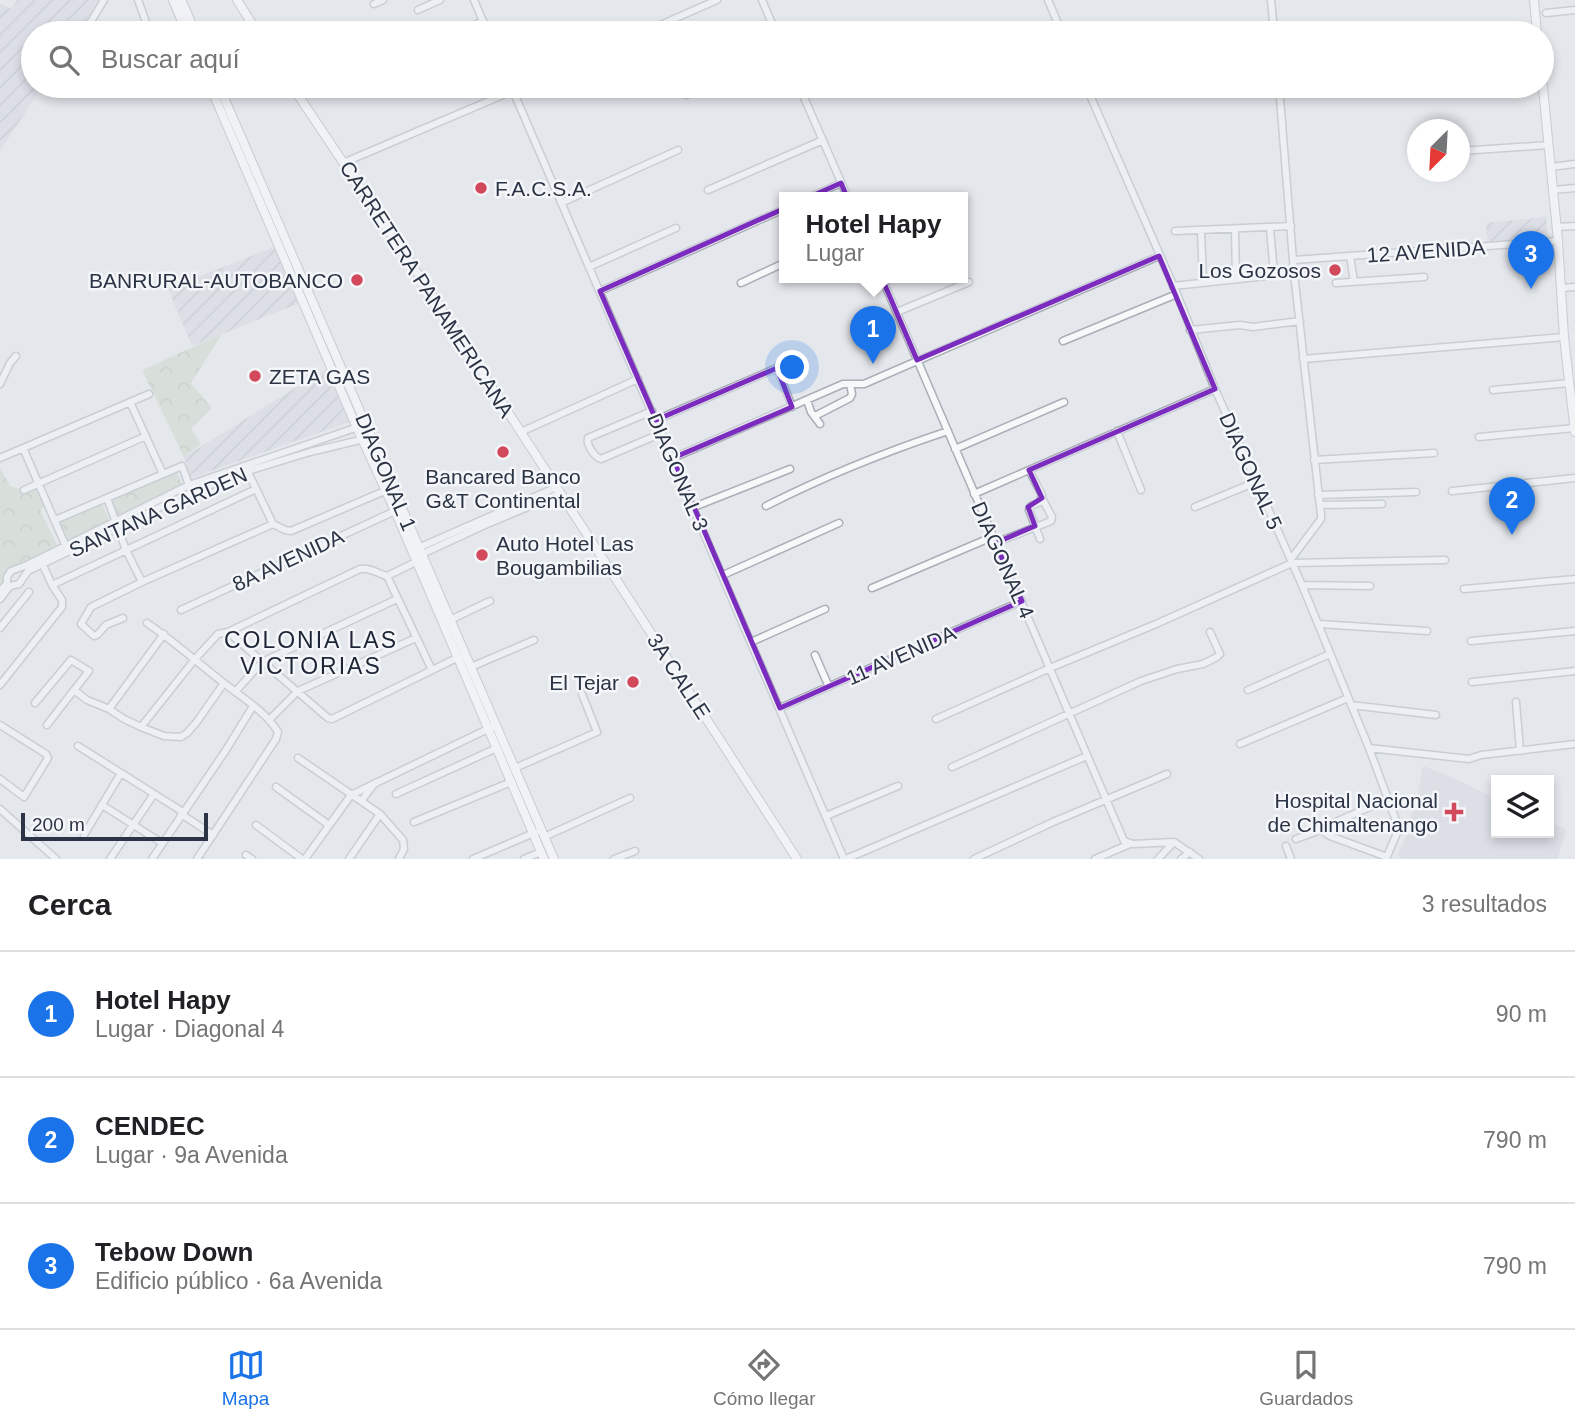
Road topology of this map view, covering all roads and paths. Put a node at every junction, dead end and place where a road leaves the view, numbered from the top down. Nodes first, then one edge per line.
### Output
1 (104, 0) edge
2 (138, 0) edge
3 (173, 0) edge
4 (181, 0) edge
5 (237, 0) edge
6 (383, 0) edge
7 (440, 0) edge
8 (474, 0) edge
9 (717, 0) edge
10 (762, 0) edge
11 (1048, 0) edge
12 (1271, 0) edge
13 (1534, 0) edge
14 (374, 4) dead end
15 (418, 10) dead end
16 (1575, 10) edge
17 (1546, 13) dead end
18 (91, 21) edge
19 (146, 21) edge
20 (182, 21) edge
21 (191, 21) edge
22 (250, 21) edge
23 (483, 21) edge
24 (669, 21) edge
25 (771, 21) edge
26 (1057, 21) edge
27 (1273, 21) edge
28 (1536, 21) edge
29 (215, 98) edge
30 (224, 98) edge
31 (300, 98) edge
32 (489, 98) edge
33 (516, 98) edge
34 (804, 98) edge
35 (1091, 98) edge
36 (1280, 98) edge
37 (1544, 98) edge
38 (823, 141) junction
39 (1548, 145) junction
40 (1470, 149) edge
41 (678, 150) dead end
42 (343, 163) junction
43 (1575, 164) edge
44 (1550, 167) junction
45 (841, 183) junction
46 (1575, 188) edge
47 (708, 190) dead end
48 (1553, 190) junction
49 (821, 192) edge
50 (845, 192) edge
51 (561, 203) junction
52 (779, 211) edge
53 (1291, 226) junction
54 (1575, 226) edge
55 (1556, 227) junction
56 (676, 228) dead end
57 (1270, 228) junction
58 (1235, 229) junction
59 (1200, 230) junction
60 (1175, 231) dead end
61 (1558, 241) junction
62 (1159, 256) junction
63 (1350, 256) junction
64 (1294, 260) junction
65 (779, 265) edge
66 (589, 267) junction
67 (1294, 273) junction
68 (1274, 275) junction
69 (1424, 277) dead end
70 (1236, 278) junction
71 (1203, 281) junction
72 (1354, 282) junction
73 (741, 283) dead end
74 (884, 283) edge
75 (967, 283) edge
76 (1336, 283) dead end
77 (1173, 286) junction
78 (1575, 287) edge
79 (1561, 288) junction
80 (600, 291) junction
81 (1177, 294) junction
82 (897, 312) junction
83 (1300, 321) junction
84 (1190, 330) junction
85 (1564, 337) junction
86 (1063, 341) dead end
87 (16, 356) dead end
88 (800, 357) dead end
89 (1303, 359) junction
90 (918, 360) junction
91 (777, 368) junction
92 (638, 379) junction
93 (1572, 379) edge
94 (0, 384) edge
95 (850, 384) junction
96 (1214, 389) junction
97 (1493, 390) dead end
98 (149, 394) dead end
99 (807, 400) junction
100 (130, 402) junction
101 (1064, 402) dead end
102 (792, 407) junction
103 (652, 411) junction
104 (815, 416) junction
105 (656, 420) junction
106 (820, 424) dead end
107 (361, 426) junction
108 (1575, 430) edge
109 (948, 431) junction
110 (521, 432) junction
111 (1117, 432) junction
112 (662, 433) junction
113 (146, 436) junction
114 (1479, 437) dead end
115 (327, 438) junction
116 (367, 438) junction
117 (331, 447) junction
118 (23, 448) junction
119 (955, 449) junction
120 (1434, 453) dead end
121 (0, 458) edge
122 (673, 458) junction
123 (1314, 460) junction
124 (246, 468) junction
125 (790, 469) dead end
126 (1028, 470) junction
127 (163, 474) junction
128 (1575, 478) edge
129 (1256, 481) junction
130 (39, 484) junction
131 (190, 489) junction
132 (256, 489) junction
133 (24, 490) dead end
134 (387, 490) junction
135 (559, 490) junction
136 (1141, 490) dead end
137 (1452, 491) dead end
138 (1416, 492) dead end
139 (974, 494) junction
140 (1318, 495) junction
141 (107, 498) junction
142 (1042, 498) junction
143 (1382, 504) dead end
144 (1320, 505) junction
145 (766, 506) dead end
146 (694, 507) junction
147 (1195, 507) dead end
148 (396, 511) junction
149 (55, 520) junction
150 (839, 523) dead end
151 (273, 524) junction
152 (116, 525) junction
153 (1035, 526) junction
154 (1041, 539) dead end
155 (994, 540) junction
156 (67, 549) junction
157 (126, 550) junction
158 (418, 555) junction
159 (42, 560) junction
160 (1446, 560) dead end
161 (1291, 561) junction
162 (23, 571) junction
163 (723, 575) junction
164 (387, 576) junction
165 (1575, 579) edge
166 (142, 582) junction
167 (9, 585) junction
168 (52, 585) junction
169 (1303, 585) junction
170 (1370, 586) dead end
171 (872, 589) dead end
172 (1464, 589) dead end
173 (0, 591) edge
174 (29, 592) dead end
175 (397, 598) junction
176 (0, 599) edge
177 (490, 601) dead end
178 (1021, 601) junction
179 (825, 609) dead end
180 (181, 610) dead end
181 (3, 617) edge
182 (123, 618) dead end
183 (450, 620) junction
184 (147, 623) dead end
185 (1319, 624) junction
186 (0, 628) edge
187 (1427, 631) dead end
188 (1575, 631) edge
189 (228, 632) junction
190 (1210, 632) dead end
191 (164, 634) junction
192 (416, 638) junction
193 (534, 640) dead end
194 (1471, 640) dead end
195 (751, 642) junction
196 (1330, 654) junction
197 (815, 655) dead end
198 (462, 656) junction
199 (195, 659) junction
200 (262, 662) junction
201 (471, 667) junction
202 (1050, 668) junction
203 (432, 670) junction
204 (1575, 671) edge
205 (1472, 682) dead end
206 (224, 683) junction
207 (0, 685) edge
208 (830, 687) junction
209 (74, 690) junction
210 (1248, 690) dead end
211 (298, 691) junction
212 (235, 692) junction
213 (582, 694) dead end
214 (1350, 702) junction
215 (1516, 702) dead end
216 (36, 703) dead end
217 (253, 706) junction
218 (780, 708) junction
219 (109, 709) junction
220 (1070, 713) junction
221 (1436, 715) dead end
222 (936, 719) dead end
223 (269, 720) junction
224 (0, 725) edge
225 (47, 725) dead end
226 (141, 727) junction
227 (492, 727) junction
228 (1240, 744) dead end
229 (1575, 744) edge
230 (78, 746) dead end
231 (497, 748) junction
232 (1369, 748) junction
233 (1520, 751) junction
234 (1087, 756) junction
235 (298, 758) dead end
236 (952, 767) dead end
237 (514, 768) junction
238 (121, 773) junction
239 (1167, 774) dead end
240 (0, 779) edge
241 (376, 781) junction
242 (512, 782) junction
243 (898, 786) dead end
244 (276, 787) dead end
245 (154, 794) junction
246 (351, 794) junction
247 (396, 794) dead end
248 (630, 798) dead end
249 (1107, 799) junction
250 (1388, 799) junction
251 (361, 801) junction
252 (102, 805) junction
253 (0, 808) edge
254 (182, 813) junction
255 (380, 814) junction
256 (826, 816) junction
257 (414, 822) dead end
258 (134, 825) junction
259 (256, 825) dead end
260 (330, 825) junction
261 (1322, 829) junction
262 (539, 833) junction
263 (84, 835) dead end
264 (213, 835) junction
265 (1296, 839) dead end
266 (1127, 842) junction
267 (1174, 842) junction
268 (162, 843) junction
269 (1286, 846) dead end
270 (635, 850) dead end
271 (1190, 852) junction
272 (246, 855) dead end
273 (543, 856) edge
274 (1387, 858) edge
275 (56, 859) edge
276 (110, 859) edge
277 (152, 859) edge
278 (197, 859) edge
279 (252, 859) edge
280 (304, 859) edge
281 (349, 859) edge
282 (400, 859) edge
283 (473, 859) edge
284 (524, 859) edge
285 (554, 859) edge
286 (614, 859) edge
287 (797, 859) edge
288 (845, 859) edge
289 (975, 859) edge
290 (1095, 859) edge
291 (1158, 859) edge
292 (1181, 859) edge
293 (1199, 859) edge
294 (1291, 859) edge

1 - 18 street
2 - 19 street
3 - 20 main road
4 - 21 main road
5 - 22 main road
6 - 14 street
7 - 15 street
8 - 23 street
9 - 24 street
10 - 25 street
11 - 26 street
12 - 27 street
13 - 28 main road
16 - 17 street
29 - 107 main road, DIAGONAL 1
30 - 107 main road, DIAGONAL 1
31 - 42 main road, CARRETERA PANAMERICANA
32 - 42 street
33 - 51 street, DIAGONAL 3
34 - 38 street
35 - 62 street, DIAGONAL 5
36 - 53 street
37 - 39 main road
38 - 45 street
38 - 47 street
39 - 40 street
39 - 44 main road
41 - 51 street
42 - 110 main road, CARRETERA PANAMERICANA
43 - 44 street
44 - 48 main road
45 - 49 street
45 - 50 street
46 - 48 street
48 - 55 main road
51 - 66 street, DIAGONAL 3
52 - 80 street
53 - 57 street
53 - 64 street
54 - 55 street
55 - 61 main road
56 - 66 street
57 - 58 street
57 - 68 street
58 - 59 street
58 - 70 street
59 - 60 street
59 - 71 street
61 - 63 street, 12 AVENIDA
61 - 79 main road
62 - 77 street, DIAGONAL 5
62 - 90 street
63 - 64 street, 12 AVENIDA
63 - 72 street
64 - 67 street
65 - 73 street
66 - 80 street, DIAGONAL 3
67 - 68 street
67 - 83 street
68 - 70 street
69 - 72 street
70 - 71 street
71 - 77 street
72 - 76 street
74 - 82 street, DIAGONAL 4
75 - 82 street
77 - 81 street, DIAGONAL 5
78 - 79 street
79 - 85 main road
80 - 92 street, DIAGONAL 3
81 - 84 street, DIAGONAL 5
81 - 86 street
82 - 90 street, DIAGONAL 4
83 - 84 street
83 - 89 street
84 - 96 street, DIAGONAL 5
85 - 89 street
85 - 93 main road
87 - 94 street
88 - 91 street
89 - 123 street
90 - 95 street
90 - 109 street, DIAGONAL 4
91 - 102 street
91 - 105 street
92 - 103 street, DIAGONAL 3
92 - 110 street
93 - 97 street
93 - 108 main road
95 - 99 street
95 - 104 street
96 - 111 street
96 - 129 street, DIAGONAL 5
98 - 100 street
99 - 102 street
99 - 104 street
100 - 113 street
100 - 118 street
101 - 119 street
102 - 122 street
103 - 105 street, DIAGONAL 3
103 - 112 street
104 - 106 street
105 - 112 street, DIAGONAL 3
107 - 115 street, SANTANA GARDEN
107 - 116 main road, DIAGONAL 1
108 - 114 street
109 - 119 street, DIAGONAL 4
109 - 145 street
110 - 135 main road, CARRETERA PANAMERICANA
111 - 126 street
111 - 136 street
112 - 122 street, DIAGONAL 3
113 - 127 street
113 - 130 street
115 - 117 street
115 - 124 street, SANTANA GARDEN
116 - 117 street, SANTANA GARDEN
116 - 134 main road, DIAGONAL 1
116 - 158 main road, DIAGONAL 1
117 - 124 street, SANTANA GARDEN
118 - 121 street
118 - 130 street
119 - 139 street, DIAGONAL 4
120 - 123 street
122 - 146 street, DIAGONAL 3
123 - 140 street
124 - 131 street, SANTANA GARDEN
124 - 132 street
125 - 146 street
126 - 139 street
126 - 142 street
127 - 131 street
127 - 141 street
128 - 137 street
129 - 147 street
129 - 161 street, DIAGONAL 5
130 - 133 street
130 - 149 street
131 - 152 street, SANTANA GARDEN
132 - 151 street
132 - 157 street
134 - 148 main road, DIAGONAL 1
134 - 151 street
135 - 158 street
135 - 287 main road, 3A CALLE
138 - 140 street
139 - 155 street, DIAGONAL 4
140 - 144 street
141 - 149 street
141 - 152 street
142 - 153 street
142 - 153 street
143 - 144 street
144 - 161 street
146 - 163 street, DIAGONAL 3
148 - 158 main road, DIAGONAL 1
148 - 180 street, 8A AVENIDA
149 - 156 street
150 - 163 street
151 - 166 street
152 - 156 street, SANTANA GARDEN
152 - 157 street
153 - 154 street
153 - 155 street
155 - 171 street
155 - 178 street, DIAGONAL 4
156 - 159 street, SANTANA GARDEN
157 - 166 street
157 - 168 street
158 - 164 street
158 - 183 main road, DIAGONAL 1
158 - 198 main road, DIAGONAL 1
159 - 162 street, SANTANA GARDEN
159 - 168 street
160 - 161 street
161 - 169 street, DIAGONAL 5
161 - 202 street
162 - 167 street, SANTANA GARDEN
162 - 167 street, SANTANA GARDEN
163 - 195 street, DIAGONAL 3
164 - 175 street
164 - 189 street
165 - 172 street
166 - 182 street
167 - 173 street, SANTANA GARDEN
167 - 176 street, SANTANA GARDEN
168 - 207 street
169 - 170 street
169 - 185 street, DIAGONAL 5
174 - 181 street
175 - 192 street
175 - 200 street
177 - 183 street
178 - 202 street, DIAGONAL 4
178 - 208 street, 11 AVENIDA
179 - 195 street
181 - 186 street
183 - 198 main road, DIAGONAL 1
184 - 191 street
185 - 187 street
185 - 196 street, DIAGONAL 5
188 - 194 street
189 - 199 street
189 - 200 street
190 - 220 street
191 - 199 street
191 - 219 street
192 - 203 street
192 - 211 street
193 - 201 street
195 - 218 street, DIAGONAL 3
196 - 210 street
196 - 214 street, DIAGONAL 5
197 - 208 street
198 - 201 main road, DIAGONAL 1
198 - 203 street
198 - 227 main road, DIAGONAL 1
199 - 206 street
199 - 226 street
200 - 211 street
200 - 212 street
201 - 227 main road, DIAGONAL 1
202 - 220 street, DIAGONAL 4
202 - 222 street
203 - 211 street
204 - 205 street
206 - 212 street
206 - 226 street
208 - 218 street, 11 AVENIDA
209 - 216 street
209 - 219 street
209 - 225 street
211 - 223 street
212 - 217 street
213 - 237 street
214 - 221 street
214 - 228 street
214 - 232 street, DIAGONAL 5
215 - 233 street
217 - 223 street
217 - 254 street
218 - 256 street, DIAGONAL 3
219 - 226 street
220 - 234 street, DIAGONAL 4
220 - 236 street
223 - 264 street
224 - 240 street
227 - 231 main road, DIAGONAL 1
227 - 237 main road, DIAGONAL 1
227 - 241 street
229 - 233 street
230 - 238 street
231 - 242 main road, DIAGONAL 1
231 - 247 street
232 - 233 street
232 - 250 street, DIAGONAL 5
234 - 249 street, DIAGONAL 4
234 - 288 street
235 - 246 street
237 - 262 main road, DIAGONAL 1
238 - 245 street
238 - 252 street
239 - 249 street
241 - 246 street
241 - 251 street
242 - 257 street
242 - 262 main road, DIAGONAL 1
243 - 256 street
244 - 260 street
245 - 254 street
245 - 258 street
246 - 251 street
246 - 260 street
248 - 262 street
249 - 266 street, DIAGONAL 4
249 - 289 street
250 - 261 street
250 - 274 street, DIAGONAL 5
251 - 255 street
252 - 258 street
252 - 263 street
253 - 275 street
254 - 264 street
254 - 268 street
255 - 281 street
255 - 282 street
256 - 288 street, DIAGONAL 3
258 - 268 street
258 - 276 street
259 - 280 street
260 - 280 street
261 - 265 street
261 - 274 street
262 - 273 main road, DIAGONAL 1
262 - 283 street
262 - 285 main road, DIAGONAL 1
264 - 278 street
266 - 267 street
266 - 290 street
267 - 271 street
267 - 291 street
268 - 277 street
269 - 294 street
270 - 286 street
271 - 292 street
271 - 293 street
272 - 279 street
273 - 284 street

